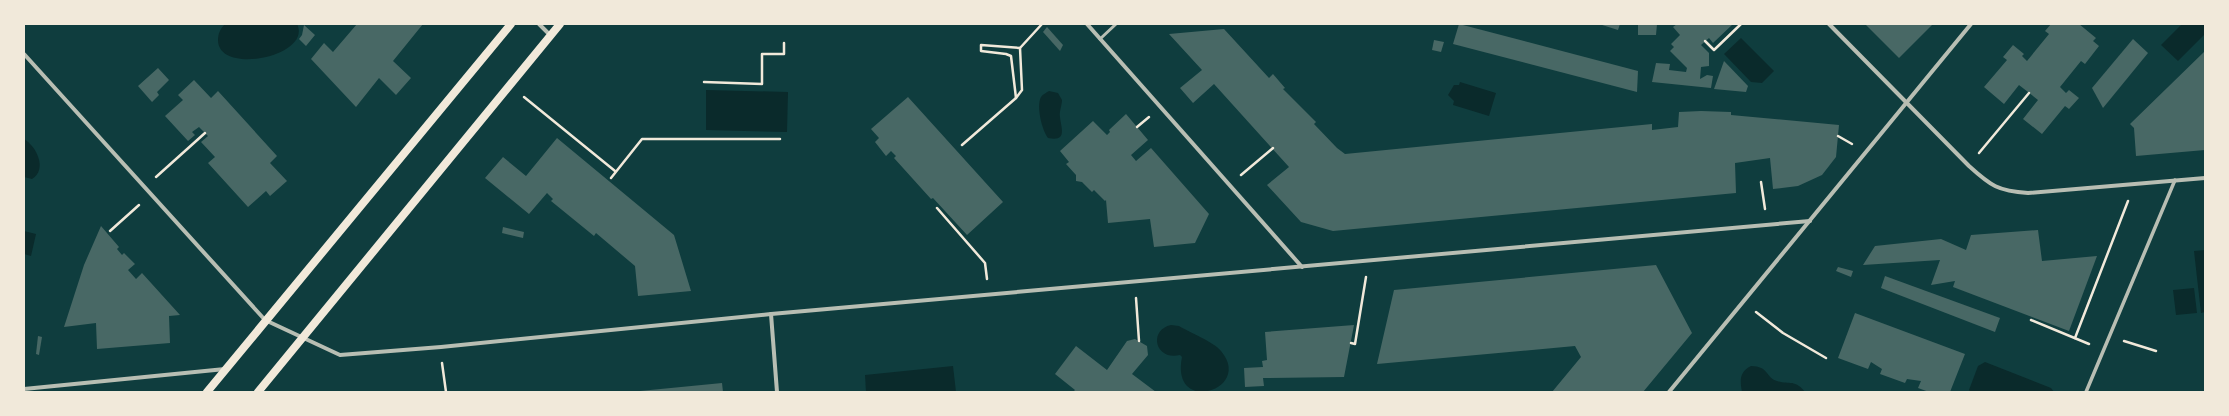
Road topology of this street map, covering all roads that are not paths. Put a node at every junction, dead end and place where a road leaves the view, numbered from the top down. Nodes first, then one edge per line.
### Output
1 (511, 24) edge
2 (539, 24) edge
3 (560, 24) edge
4 (1087, 24) edge
5 (1116, 24) edge
6 (1829, 24) edge
7 (1971, 24) edge
8 (550, 36) junction
9 (1100, 39) junction
10 (24, 54) edge
11 (1906, 103) junction
12 (2205, 178) edge
13 (2175, 180) junction
14 (1810, 221) junction
15 (1302, 266) junction
16 (771, 314) junction
17 (265, 320) junction
18 (303, 338) junction
19 (226, 368) junction
20 (24, 389) edge
21 (207, 392) edge
22 (258, 392) edge
23 (777, 392) edge
24 (1669, 392) edge
25 (2086, 392) edge

1 - 17 main road
2 - 8 street
3 - 8 main road
4 - 9 street
5 - 9 lane
6 - 11 street
7 - 11 street
8 - 18 main road
9 - 15 street
10 - 17 street
11 - 13 street
11 - 14 street
12 - 13 street
13 - 25 street
14 - 15 street
14 - 24 street
15 - 16 street
16 - 18 street
16 - 23 street
17 - 18 street
17 - 19 main road
18 - 22 main road
19 - 20 street
19 - 21 main road

